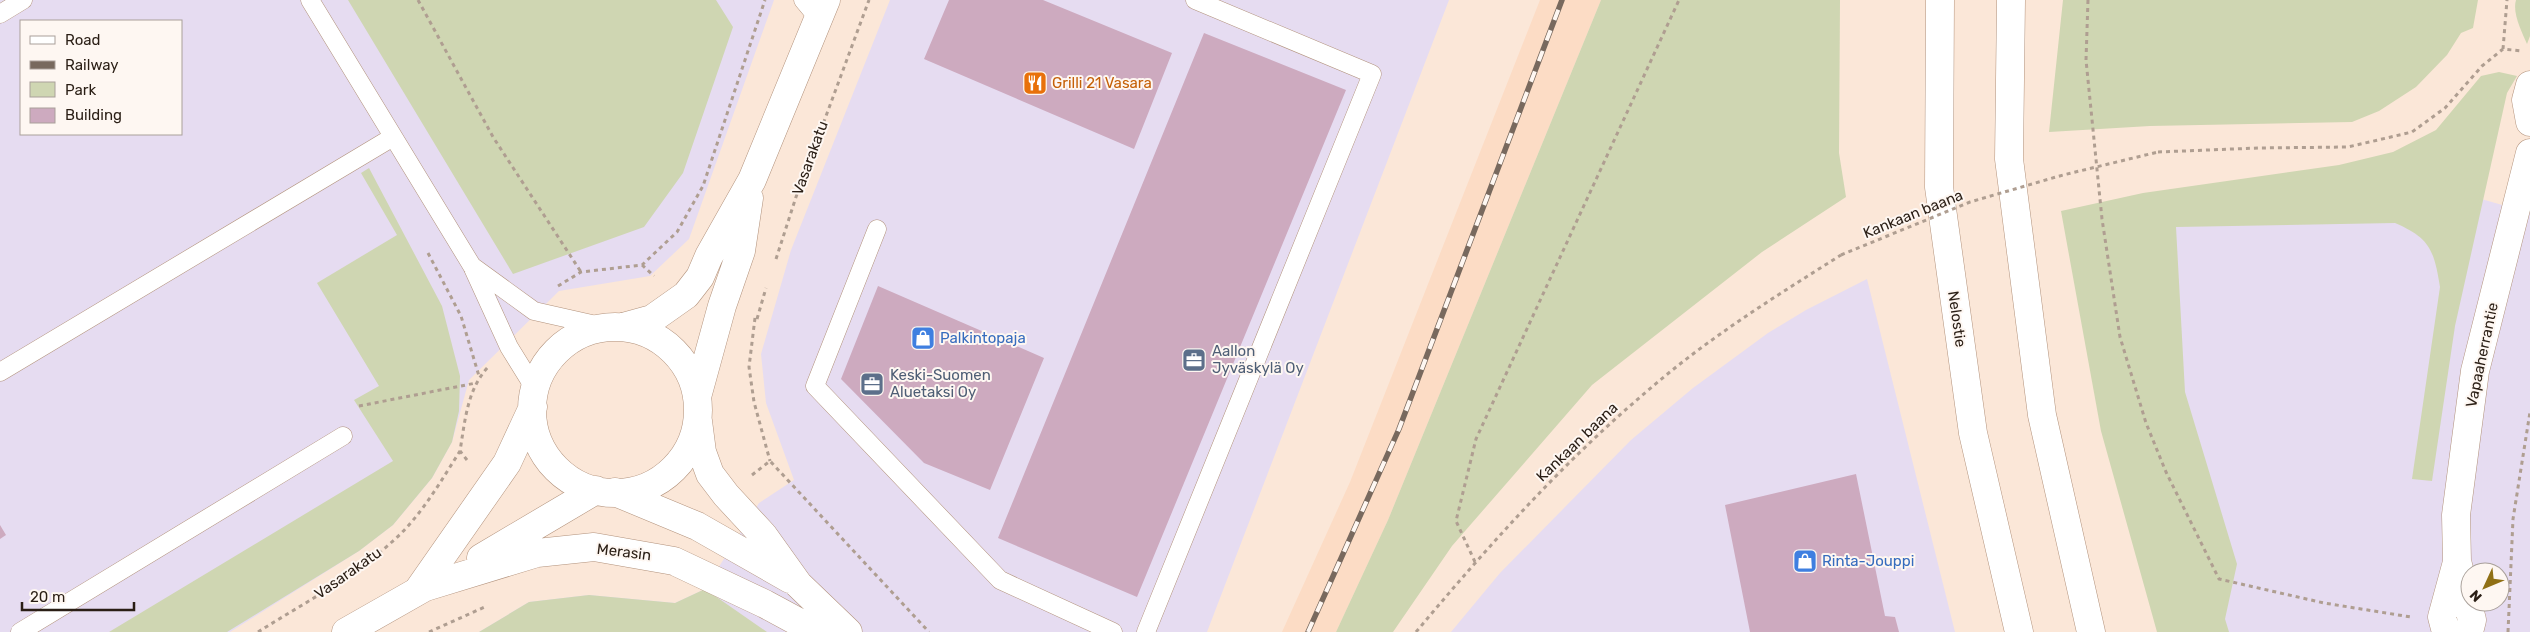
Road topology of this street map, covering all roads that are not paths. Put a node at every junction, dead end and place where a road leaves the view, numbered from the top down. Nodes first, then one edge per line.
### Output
1 (22, 0) edge
2 (310, 0) edge
3 (1195, 0) edge
4 (1940, 0) edge
5 (2011, 0) edge
6 (816, 6) edge
7 (0, 14) edge
8 (2530, 85) edge
9 (2530, 122) edge
10 (393, 137) junction
11 (2530, 153) edge
12 (752, 180) junction
13 (876, 229) dead end
14 (472, 266) junction
15 (614, 327) junction
16 (0, 372) edge
17 (534, 398) junction
18 (697, 408) junction
19 (343, 436) dead end
20 (605, 491) junction
21 (2457, 561) junction
22 (798, 584) junction
23 (418, 589) junction
24 (20, 632) edge
25 (346, 632) edge
26 (817, 632) edge
27 (848, 632) edge
28 (1114, 632) edge
29 (1146, 632) edge
30 (2019, 632) edge
31 (2091, 632) edge
32 (2446, 632) edge
33 (2469, 632) edge

1 - 7 lane
2 - 10 lane
3 - 29 lane
4 - 30 main road, Nelostie
5 - 31 main road
6 - 12 main road
8 - 9 main road
10 - 14 lane
10 - 16 lane
11 - 21 main road, Vapaaherrantie
12 - 15 main road
12 - 18 main road
13 - 28 lane
14 - 15 lane
14 - 17 lane
15 - 17 main road
15 - 18 main road
17 - 20 main road
17 - 23 main road
18 - 20 main road
18 - 22 main road
19 - 24 lane
20 - 22 main road
20 - 23 main road
21 - 32 main road, Vapaaherrantie
21 - 33 main road, Vapaaherrantie
22 - 27 main road
23 - 25 main road
23 - 26 main road, Merasin

